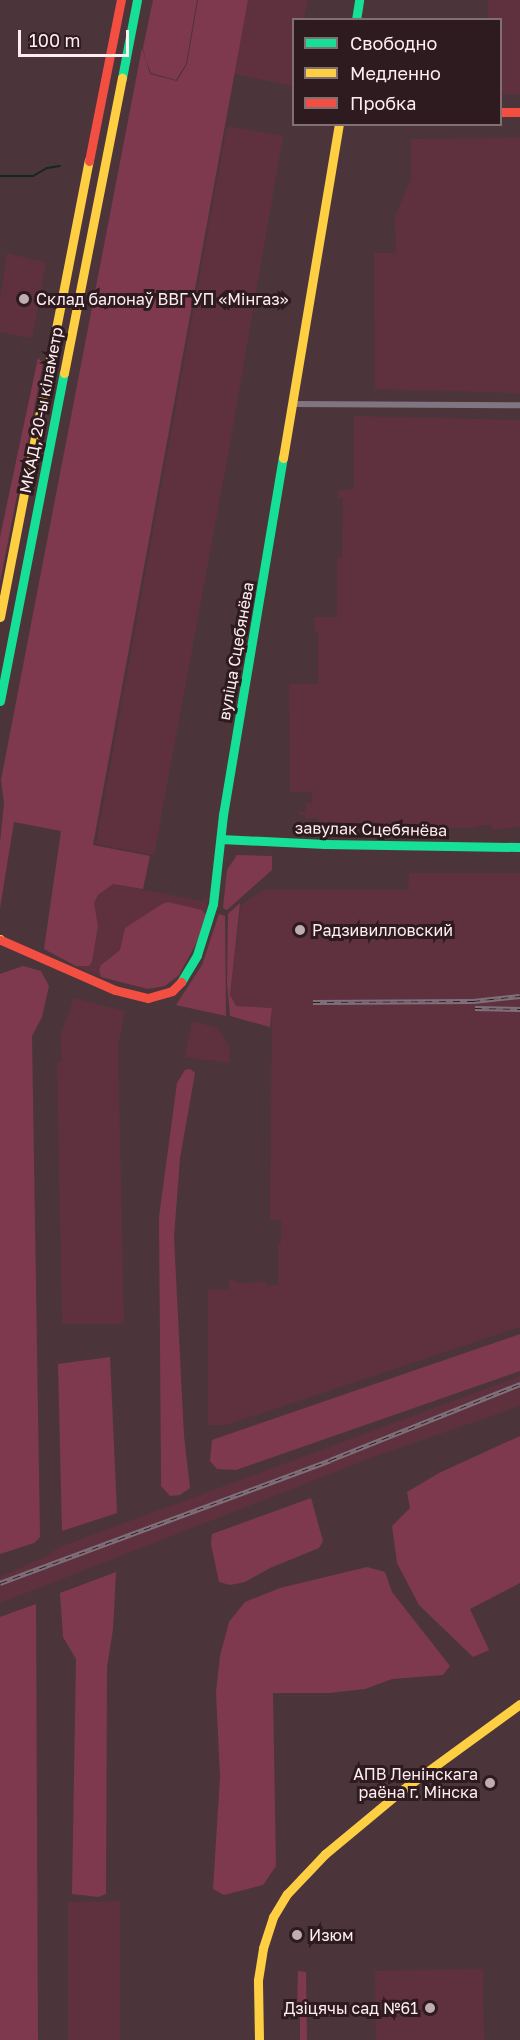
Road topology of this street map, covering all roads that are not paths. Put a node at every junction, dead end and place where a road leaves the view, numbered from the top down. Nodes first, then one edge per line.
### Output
1 (121, 0) edge
2 (137, 0) edge
3 (359, 0) edge
4 (356, 18) edge
5 (502, 112) edge
6 (520, 112) edge
7 (339, 126) edge
8 (293, 404) junction
9 (520, 405) edge
10 (0, 617) edge
11 (0, 701) edge
12 (221, 839) junction
13 (520, 847) edge
14 (0, 939) edge
15 (520, 1704) edge
16 (259, 2040) edge

1 - 10 main road, МКАД, 20-ы кіламетр
2 - 11 main road, МКАД, 20-ы кіламетр
3 - 4 main road
5 - 6 main road
7 - 8 main road, вуліца Сцебянёва
8 - 9 street
8 - 12 main road, вуліца Сцебянёва
12 - 13 main road, завулак Сцебянёва
12 - 14 main road, вуліца Сцебянёва
15 - 16 main road

